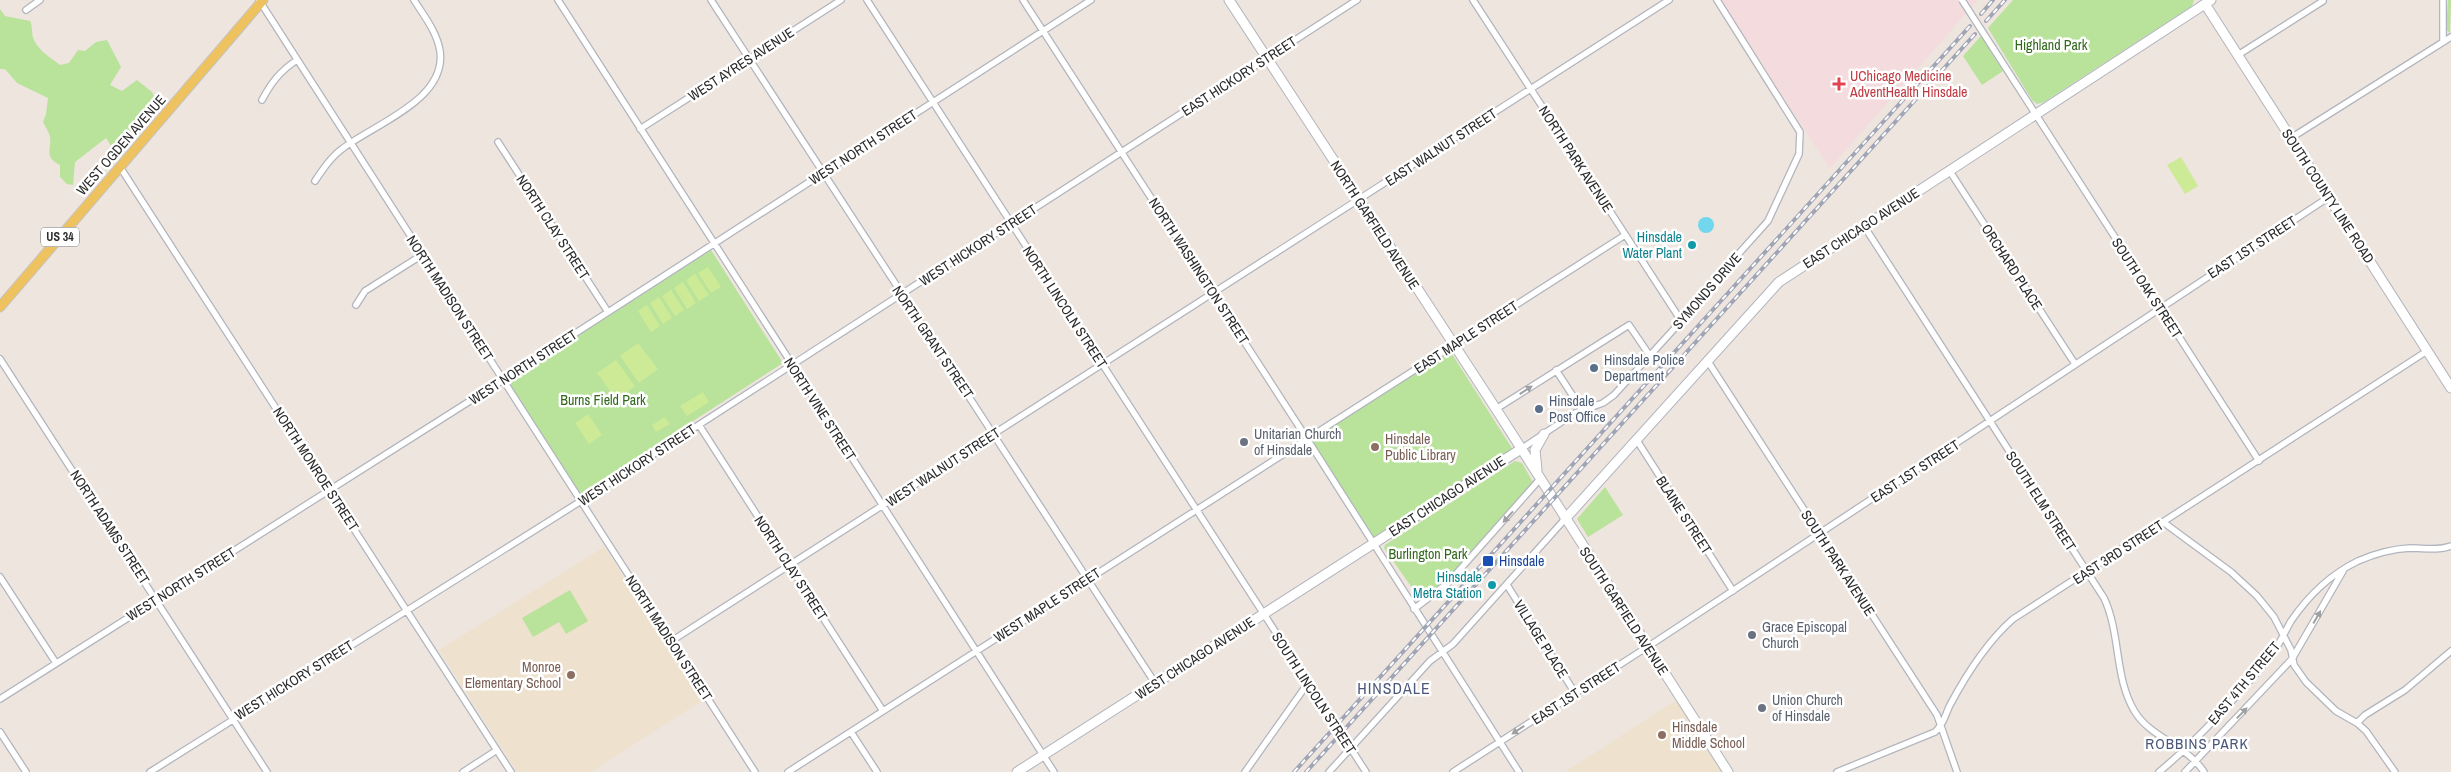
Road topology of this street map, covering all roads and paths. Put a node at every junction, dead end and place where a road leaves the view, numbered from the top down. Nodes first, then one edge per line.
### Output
1 (40, 0) edge
2 (414, 0) edge
3 (558, 0) edge
4 (711, 0) edge
5 (841, 0) edge
6 (867, 0) edge
7 (1023, 0) edge
8 (1091, 0) edge
9 (1229, 0) edge
10 (1357, 0) edge
11 (1473, 0) edge
12 (1669, 0) edge
13 (1717, 0) edge
14 (1962, 0) edge
15 (2443, 0) edge
16 (261, 1) edge
17 (2206, 1) edge
18 (2323, 1) dead end
19 (26, 10) dead end
20 (1043, 31) junction
21 (2451, 37) edge
22 (2443, 41) junction
23 (2238, 55) junction
24 (750, 58) junction
25 (1268, 59) junction
26 (297, 60) junction
27 (1531, 89) junction
28 (262, 100) dead end
29 (933, 102) junction
30 (2035, 115) junction
31 (640, 129) junction
32 (2291, 138) junction
33 (498, 142) dead end
34 (350, 143) junction
35 (1121, 153) junction
36 (120, 167) junction
37 (1949, 170) junction
38 (823, 173) junction
39 (315, 180) dead end
40 (2329, 197) junction
41 (1358, 200) junction
42 (1011, 224) junction
43 (1864, 226) junction
44 (1625, 235) junction
45 (714, 244) junction
46 (422, 255) junction
47 (1213, 293) junction
48 (902, 294) junction
49 (356, 305) dead end
50 (0, 307) edge
51 (2159, 308) junction
52 (608, 312) junction
53 (1680, 319) junction
54 (1452, 345) junction
55 (2427, 351) junction
56 (1650, 356) junction
57 (0, 359) edge
58 (1707, 360) junction
59 (1102, 364) junction
60 (2075, 364) junction
61 (792, 365) junction
62 (1556, 370) junction
63 (503, 380) junction
64 (2451, 388) edge
65 (1496, 409) junction
66 (1582, 410) junction
67 (1990, 421) junction
68 (699, 425) junction
69 (994, 434) junction
70 (1544, 434) junction
71 (1307, 438) junction
72 (1636, 439) junction
73 (1521, 449) junction
74 (2258, 461) junction
75 (1540, 480) junction
76 (329, 490) junction
77 (581, 501) junction
78 (882, 506) junction
79 (1196, 510) junction
80 (1565, 519) junction
81 (2163, 522) junction
82 (1818, 534) junction
83 (1373, 544) junction
84 (2451, 546) edge
85 (790, 565) junction
86 (2344, 569) junction
87 (2086, 571) junction
88 (0, 576) edge
89 (1088, 579) junction
90 (1506, 585) junction
91 (1733, 591) junction
92 (156, 599) junction
93 (1414, 609) junction
94 (406, 610) junction
95 (1263, 614) junction
96 (2284, 634) junction
97 (672, 640) junction
98 (1648, 647) junction
99 (976, 651) junction
100 (2451, 651) edge
101 (1442, 652) junction
102 (2292, 659) junction
103 (56, 663) junction
104 (1155, 683) junction
105 (1308, 683) junction
106 (1575, 693) junction
107 (0, 699) edge
108 (883, 711) junction
109 (233, 719) junction
110 (2357, 723) junction
111 (1942, 726) junction
112 (0, 732) edge
113 (851, 732) junction
114 (1499, 742) junction
115 (1351, 749) junction
116 (497, 750) junction
117 (2185, 750) junction
118 (1043, 756) junction
119 (2197, 761) junction
120 (26, 772) edge
121 (150, 772) edge
122 (267, 772) edge
123 (463, 772) edge
124 (511, 772) edge
125 (755, 772) edge
126 (788, 772) edge
127 (877, 772) edge
128 (1017, 772) edge
129 (1054, 772) edge
130 (1245, 772) edge
131 (1329, 772) edge
132 (1366, 772) edge
133 (1453, 772) edge
134 (1519, 772) edge
135 (1728, 772) edge
136 (1837, 772) edge
137 (1957, 772) edge
138 (2159, 772) edge
139 (2185, 772) edge
140 (2204, 772) edge
141 (2395, 772) edge

1 - 19 street
2 - 34 street
3 - 31 street, NORTH VINE STREET
4 - 24 street, NORTH GRANT STREET
5 - 24 street, WEST AYRES AVENUE
6 - 29 street, NORTH LINCOLN STREET
7 - 20 street, NORTH WASHINGTON STREET
8 - 20 street, WEST NORTH STREET
9 - 25 main road, NORTH GARFIELD AVENUE
10 - 25 street, EAST HICKORY STREET
11 - 27 street, NORTH PARK AVENUE
12 - 27 street, EAST WALNUT STREET
13 - 53 street, SYMONDS DRIVE
14 - 30 street, SOUTH OAK STREET, bridge
15 - 22 street
16 - 26 street, NORTH MADISON STREET
16 - 36 main road, WEST OGDEN AVENUE / US 34
17 - 23 main road, SOUTH COUNTY LINE ROAD
17 - 30 main road, EAST CHICAGO AVENUE
18 - 23 street
20 - 29 street, WEST NORTH STREET
20 - 35 street, NORTH WASHINGTON STREET
21 - 22 street
22 - 32 street
23 - 32 main road, SOUTH COUNTY LINE ROAD
24 - 31 street, WEST AYRES AVENUE
24 - 38 street, NORTH GRANT STREET
25 - 35 street, EAST HICKORY STREET
25 - 41 main road, NORTH GARFIELD AVENUE
26 - 28 street
26 - 34 street, NORTH MADISON STREET
27 - 41 street, EAST WALNUT STREET
27 - 44 street, NORTH PARK AVENUE
29 - 38 street, WEST NORTH STREET
29 - 42 street, NORTH LINCOLN STREET
30 - 37 main road, EAST CHICAGO AVENUE
30 - 51 street, SOUTH OAK STREET
31 - 45 street, NORTH VINE STREET
32 - 40 main road, SOUTH COUNTY LINE ROAD
33 - 52 street, NORTH CLAY STREET
34 - 39 street
34 - 46 street, NORTH MADISON STREET
35 - 42 street, WEST HICKORY STREET
35 - 47 street, NORTH WASHINGTON STREET
36 - 50 main road, WEST OGDEN AVENUE / US 34
36 - 76 street, NORTH MONROE STREET
37 - 43 main road, EAST CHICAGO AVENUE
37 - 60 street, ORCHARD PLACE
38 - 45 street, WEST NORTH STREET
38 - 48 street, NORTH GRANT STREET
40 - 51 street, EAST 1ST STREET
40 - 55 main road, SOUTH COUNTY LINE ROAD
41 - 47 street, EAST WALNUT STREET
41 - 54 main road, NORTH GARFIELD AVENUE
42 - 48 street, WEST HICKORY STREET
42 - 59 street, NORTH LINCOLN STREET
43 - 58 main road, EAST CHICAGO AVENUE
43 - 67 street, SOUTH ELM STREET
44 - 53 street, NORTH PARK AVENUE
44 - 54 street, EAST MAPLE STREET
45 - 52 street, WEST NORTH STREET
45 - 61 street, NORTH VINE STREET
46 - 49 street
46 - 63 street, NORTH MADISON STREET
47 - 59 street, WEST WALNUT STREET
47 - 71 street, NORTH WASHINGTON STREET
48 - 61 street, WEST HICKORY STREET
48 - 69 street, NORTH GRANT STREET
51 - 60 street, EAST 1ST STREET
51 - 74 street, SOUTH OAK STREET
52 - 63 street, WEST NORTH STREET
53 - 56 street, SYMONDS DRIVE
54 - 65 main road, NORTH GARFIELD AVENUE
54 - 71 street, EAST MAPLE STREET
55 - 64 main road, SOUTH COUNTY LINE ROAD
55 - 74 street, EAST 3RD STREET
56 - 62 street
56 - 66 street, SYMONDS DRIVE
57 - 92 street, NORTH ADAMS STREET
58 - 72 main road, EAST CHICAGO AVENUE
58 - 82 street, SOUTH PARK AVENUE
59 - 69 street, WEST WALNUT STREET
59 - 79 street, NORTH LINCOLN STREET
60 - 67 street, EAST 1ST STREET
61 - 68 street, WEST HICKORY STREET
61 - 78 street, NORTH VINE STREET
65 -> 62 street
62 - 66 street
63 - 76 street, WEST NORTH STREET
63 - 77 street, NORTH MADISON STREET
65 - 73 main road, NORTH GARFIELD AVENUE
66 - 70 street, SYMONDS DRIVE
67 - 82 street, EAST 1ST STREET
67 - 87 street, SOUTH ELM STREET
68 - 77 street, WEST HICKORY STREET
68 - 85 street, NORTH CLAY STREET
69 - 78 street, WEST WALNUT STREET
69 - 89 street, NORTH GRANT STREET
70 - 73 street, SYMONDS DRIVE
70 - 75 main road
71 - 79 street, WEST MAPLE STREET
71 - 83 street, NORTH WASHINGTON STREET
72 - 80 main road, EAST CHICAGO AVENUE
72 - 91 street, BLAINE STREET
73 - 75 main road, SOUTH GARFIELD AVENUE
73 - 83 main road, EAST CHICAGO AVENUE
74 - 81 street, EAST 3RD STREET
75 - 80 main road, SOUTH GARFIELD AVENUE
75 -> 93 street
76 - 92 street, WEST NORTH STREET
76 - 94 street, NORTH MONROE STREET
77 - 94 street, WEST HICKORY STREET
77 - 97 street, NORTH MADISON STREET
78 - 85 street, WEST WALNUT STREET
78 - 99 street, NORTH VINE STREET
79 - 89 street, WEST MAPLE STREET
79 - 95 street, NORTH LINCOLN STREET
80 - 90 street
80 - 98 main road, SOUTH GARFIELD AVENUE
81 - 87 street, EAST 3RD STREET
81 - 96 street
82 - 91 street, EAST 1ST STREET
82 - 111 street, SOUTH PARK AVENUE
83 - 93 street, NORTH WASHINGTON STREET
83 - 95 main road, WEST CHICAGO AVENUE
84 - 86 street, EAST 4TH STREET
85 - 97 street, WEST WALNUT STREET
85 - 108 street, NORTH CLAY STREET
86 - 96 street, EAST 4TH STREET
102 -> 86 street, EAST 4TH STREET
87 - 111 street, EAST 3RD STREET
87 - 117 street, SOUTH ELM STREET
88 - 103 street
89 - 99 street, WEST MAPLE STREET
89 - 104 street, NORTH GRANT STREET
90 - 101 street
90 - 106 street, VILLAGE PLACE
91 - 98 street, EAST 1ST STREET
92 - 103 street, WEST NORTH STREET
92 - 109 street, NORTH ADAMS STREET
93 - 101 street, NORTH WASHINGTON STREET
94 - 109 street, WEST HICKORY STREET
94 - 116 street, NORTH MONROE STREET
95 - 104 main road, WEST CHICAGO AVENUE
95 - 105 street, SOUTH LINCOLN STREET
96 - 102 street
96 - 117 street, EAST 4TH STREET
97 - 125 street, NORTH MADISON STREET
98 - 106 street, EAST 1ST STREET
98 - 135 main road, SOUTH GARFIELD AVENUE
99 - 108 street, WEST MAPLE STREET
99 - 118 street, NORTH VINE STREET
100 - 110 street
101 - 114 street, NORTH WASHINGTON STREET
101 - 115 street
102 - 110 street
119 -> 102 street, EAST 4TH STREET
103 - 107 street, WEST NORTH STREET
104 - 118 main road, WEST CHICAGO AVENUE
105 - 115 street, SOUTH LINCOLN STREET
105 - 130 street
106 -> 114 street, EAST 1ST STREET
108 - 113 street, WEST MAPLE STREET
109 - 121 street, WEST HICKORY STREET
109 - 122 street, NORTH ADAMS STREET
110 - 141 street
111 - 136 street
111 - 137 street, SOUTH PARK AVENUE
112 - 120 street
113 - 126 street, WEST MAPLE STREET
113 - 127 street
114 - 133 street, EAST 1ST STREET
114 - 134 street, NORTH WASHINGTON STREET
115 - 131 street
115 - 132 street, SOUTH LINCOLN STREET
116 - 123 street
116 - 124 street, NORTH MONROE STREET
117 - 119 street, SOUTH ELM STREET
117 - 138 street, EAST 4TH STREET
118 - 128 main road, WEST CHICAGO AVENUE
118 - 129 street, NORTH VINE STREET
119 - 139 street, EAST 4TH STREET
119 - 140 street, SOUTH ELM STREET

